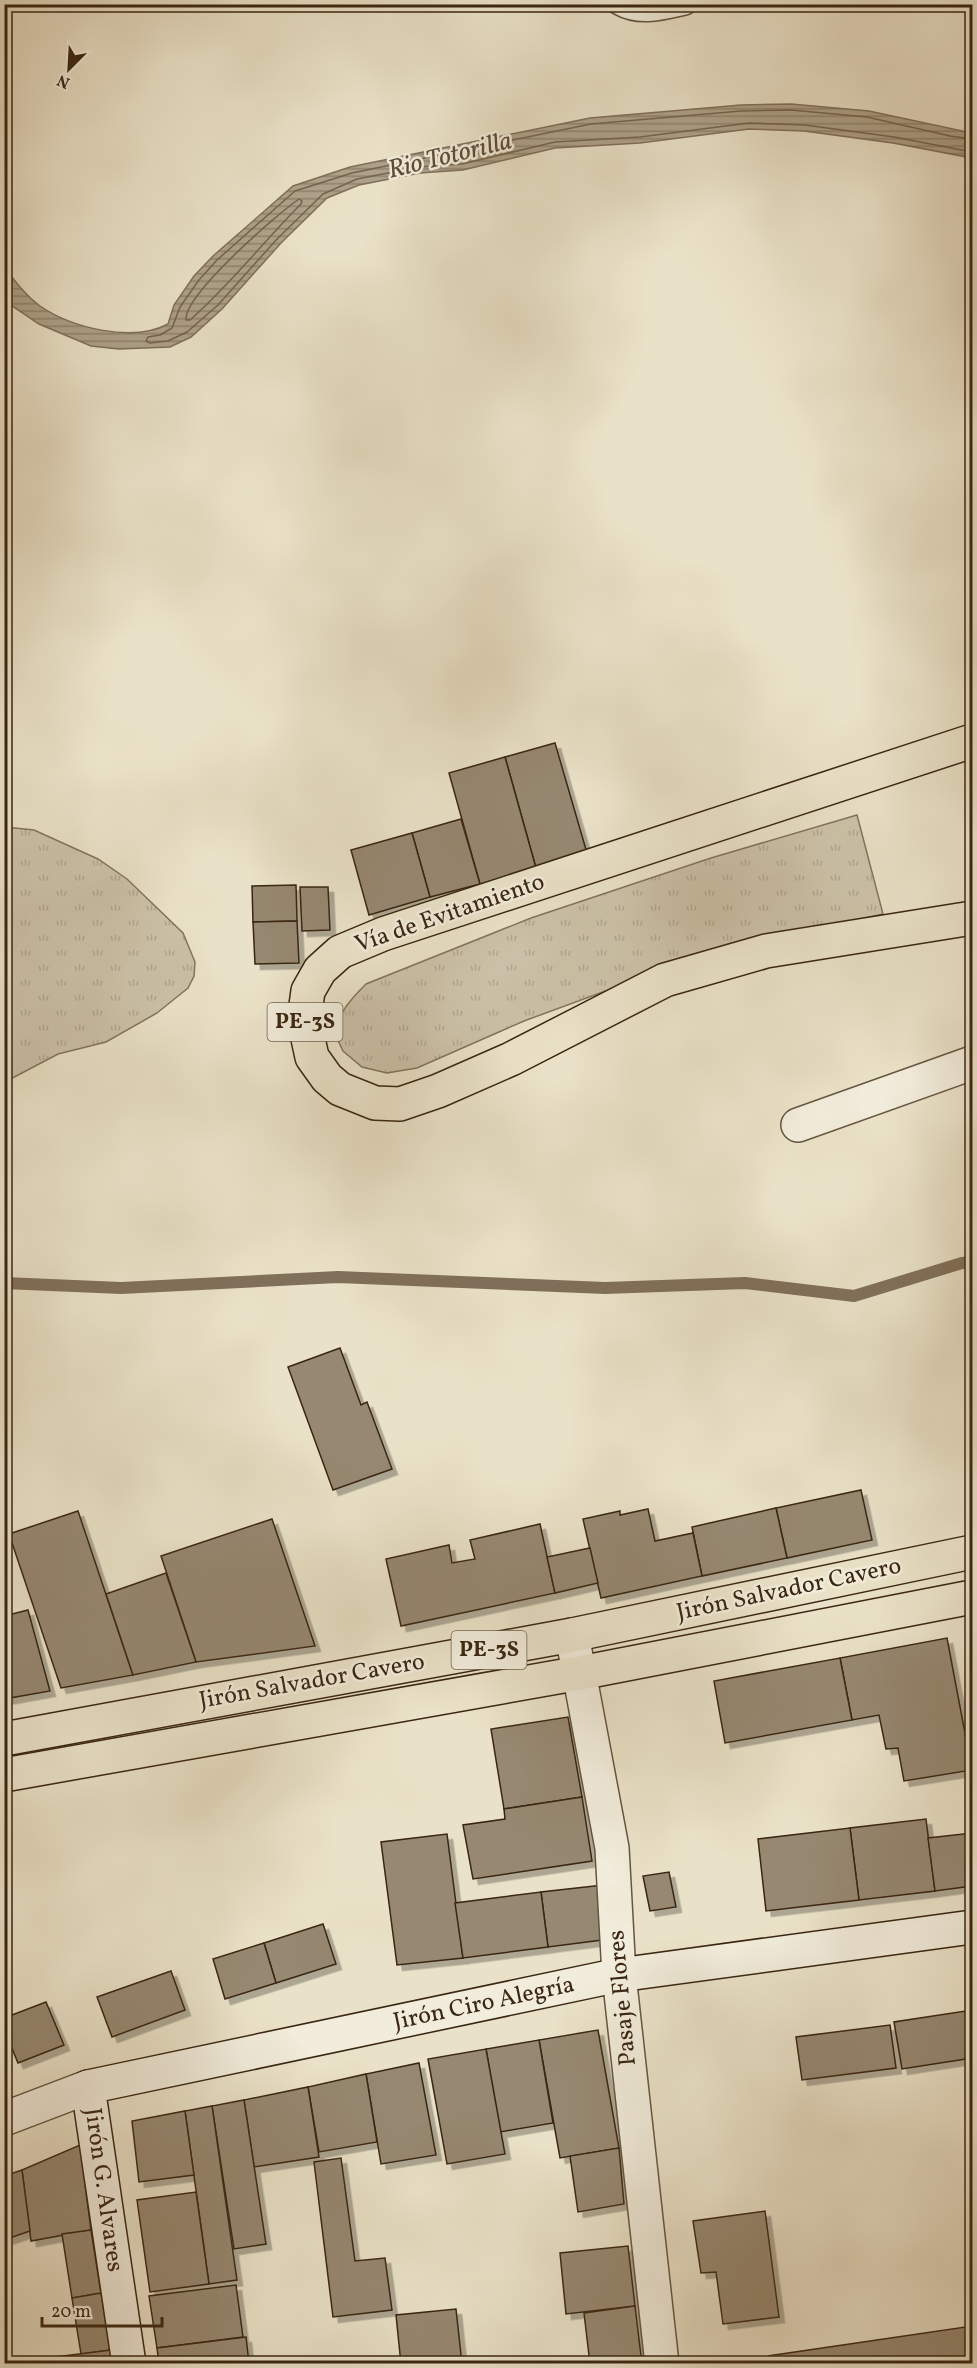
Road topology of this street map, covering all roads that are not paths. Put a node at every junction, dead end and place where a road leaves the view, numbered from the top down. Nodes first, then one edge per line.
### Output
1 (619, 4) edge
2 (685, 4) edge
3 (972, 741) edge
4 (972, 918) edge
5 (972, 1063) edge
6 (798, 1125) dead end
7 (972, 1552) edge
8 (972, 1597) edge
9 (572, 1635) junction
10 (580, 1673) junction
11 (124, 1717) junction
12 (4, 1738) edge
13 (129, 1753) junction
14 (4, 1775) edge
15 (972, 1927) edge
16 (619, 1975) junction
17 (88, 2087) junction
18 (4, 2120) edge
19 (129, 2364) edge
20 (662, 2364) edge

1 - 2 lane
3 - 4 highway, Vía de Evitamiento / PE-3S
5 - 6 street
7 - 9 highway, Jirón Salvador Cavero / PE-3S
8 - 10 highway, Jirón Salvador Cavero / PE-3S
9 - 10 street, Pasaje Flores
9 - 11 highway, Jirón Salvador Cavero / PE-3S
10 - 13 highway, Jirón Salvador Cavero / PE-3S
10 - 16 street, Pasaje Flores
11 - 12 highway, Jirón Salvador Cavero / PE-3S
11 - 13 highway
13 - 14 highway, Jirón Salvador Cavero / PE-3S
15 - 16 street, Jirón Ciro Alegría
16 - 17 street, Jirón Ciro Alegría
16 - 20 street, Pasaje Flores
17 - 18 street, Jirón Ciro Alegría
17 - 19 street, Jirón G. Alvares

